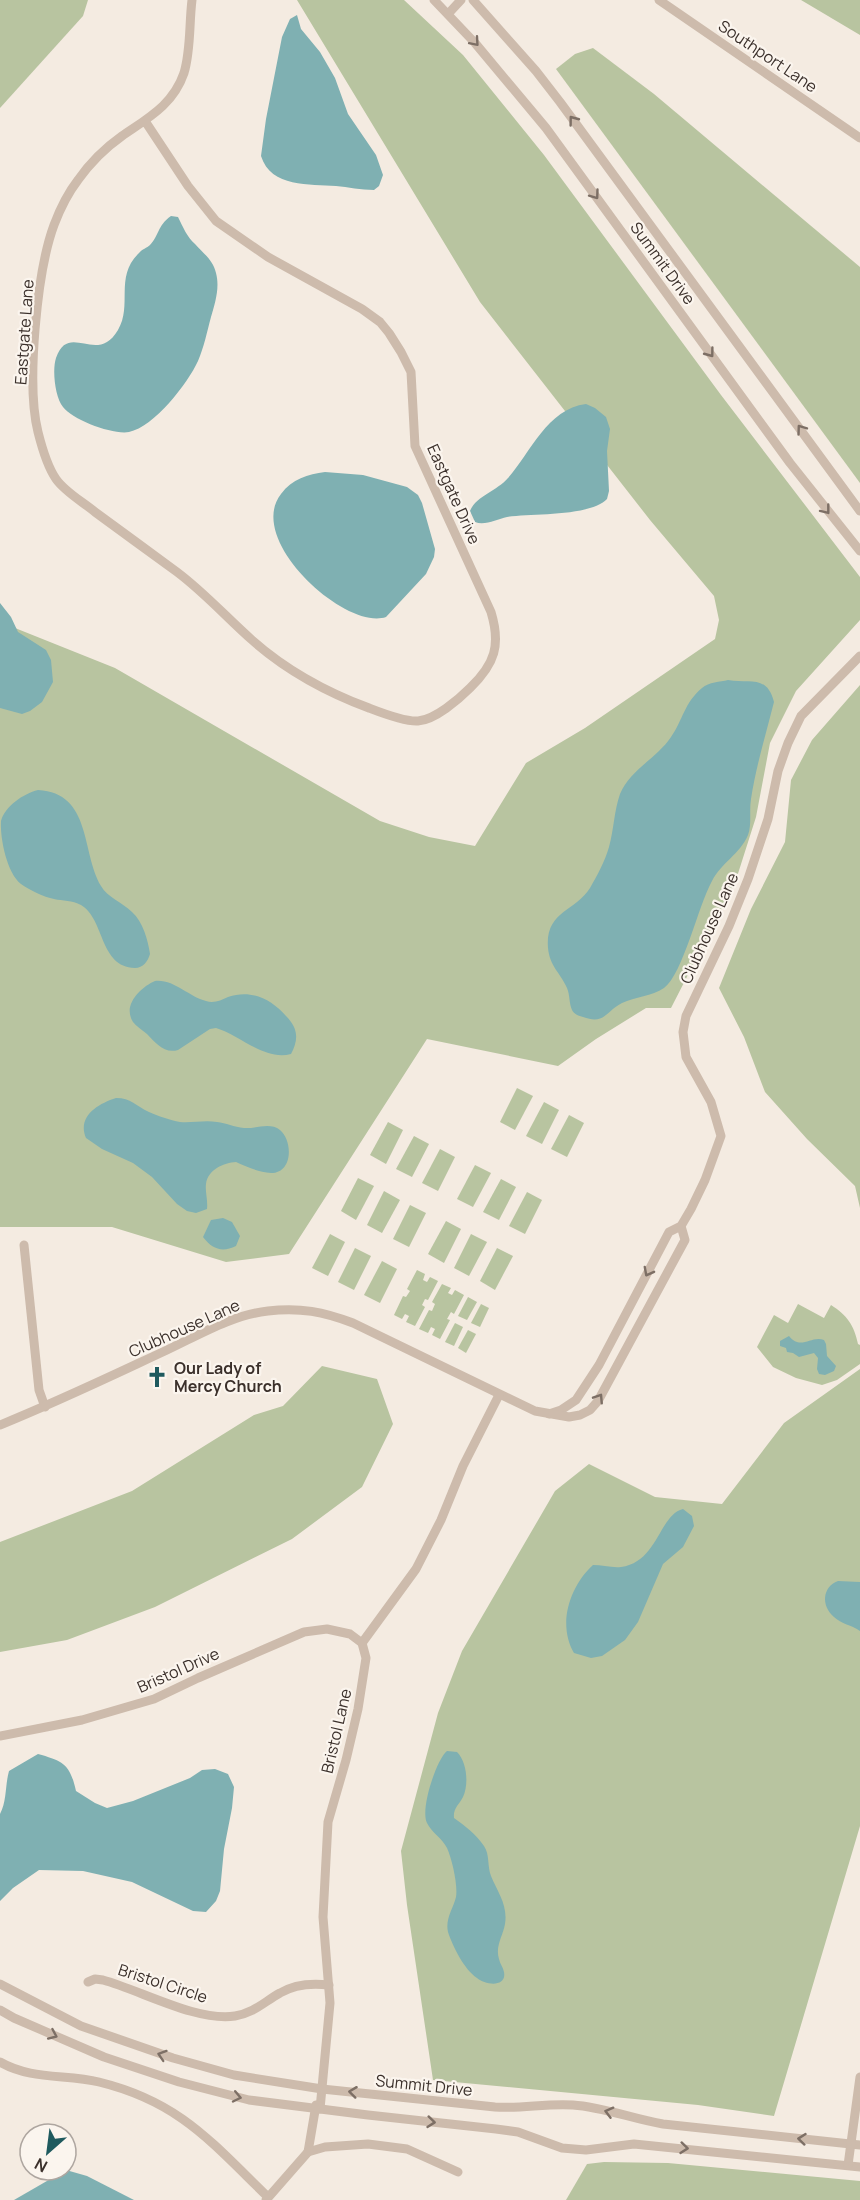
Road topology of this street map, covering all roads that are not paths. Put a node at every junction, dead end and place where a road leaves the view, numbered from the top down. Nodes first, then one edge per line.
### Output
1 (192, 0) edge
2 (434, 0) edge
3 (461, 0) edge
4 (472, 0) edge
5 (659, 0) edge
6 (448, 14) junction
7 (145, 122) junction
8 (860, 138) edge
9 (860, 511) edge
10 (860, 551) edge
11 (860, 656) edge
12 (273, 657) joint
13 (681, 1226) junction
14 (24, 1245) dead end
15 (500, 1395) junction
16 (45, 1407) junction
17 (549, 1414) junction
18 (0, 1425) edge
19 (362, 1643) junction
20 (0, 1736) edge
21 (88, 1982) dead end
22 (0, 1984) edge
23 (329, 1985) junction
24 (0, 2010) edge
25 (3, 2064) edge
26 (0, 2075) edge
27 (860, 2078) edge
28 (320, 2088) junction
29 (318, 2109) junction
30 (856, 2145) edge
31 (308, 2152) junction
32 (848, 2165) junction
33 (860, 2166) edge
34 (458, 2172) dead end
35 (267, 2198) edge

1 - 7 street
2 - 6 street, Summit Drive
3 - 6 street
9 -> 4 street, Summit Drive
5 - 8 street, Southport Lane
6 -> 10 street, Summit Drive
7 - 12 street, Eastgate Lane
7 - 12 street, Eastgate Drive
11 - 13 street, Clubhouse Lane
13 -> 17 street, Clubhouse Lane
17 -> 13 street, Clubhouse Lane
14 - 16 street
15 - 16 street, Clubhouse Lane
15 - 17 street, Clubhouse Lane
15 - 19 street
16 - 18 street, Clubhouse Lane
19 - 20 street, Bristol Drive
19 - 23 street, Bristol Lane
21 - 23 street, Bristol Circle
28 -> 22 street, Summit Drive
23 - 28 street, Bristol Lane
24 -> 29 street
25 - 26 street
25 - 35 street
27 - 30 street
28 - 29 street, Bristol Lane
30 -> 28 street, Summit Drive
29 - 31 street, Bristol Lane
29 -> 32 street
30 - 32 street
31 - 34 street
31 - 35 street
32 - 33 street

